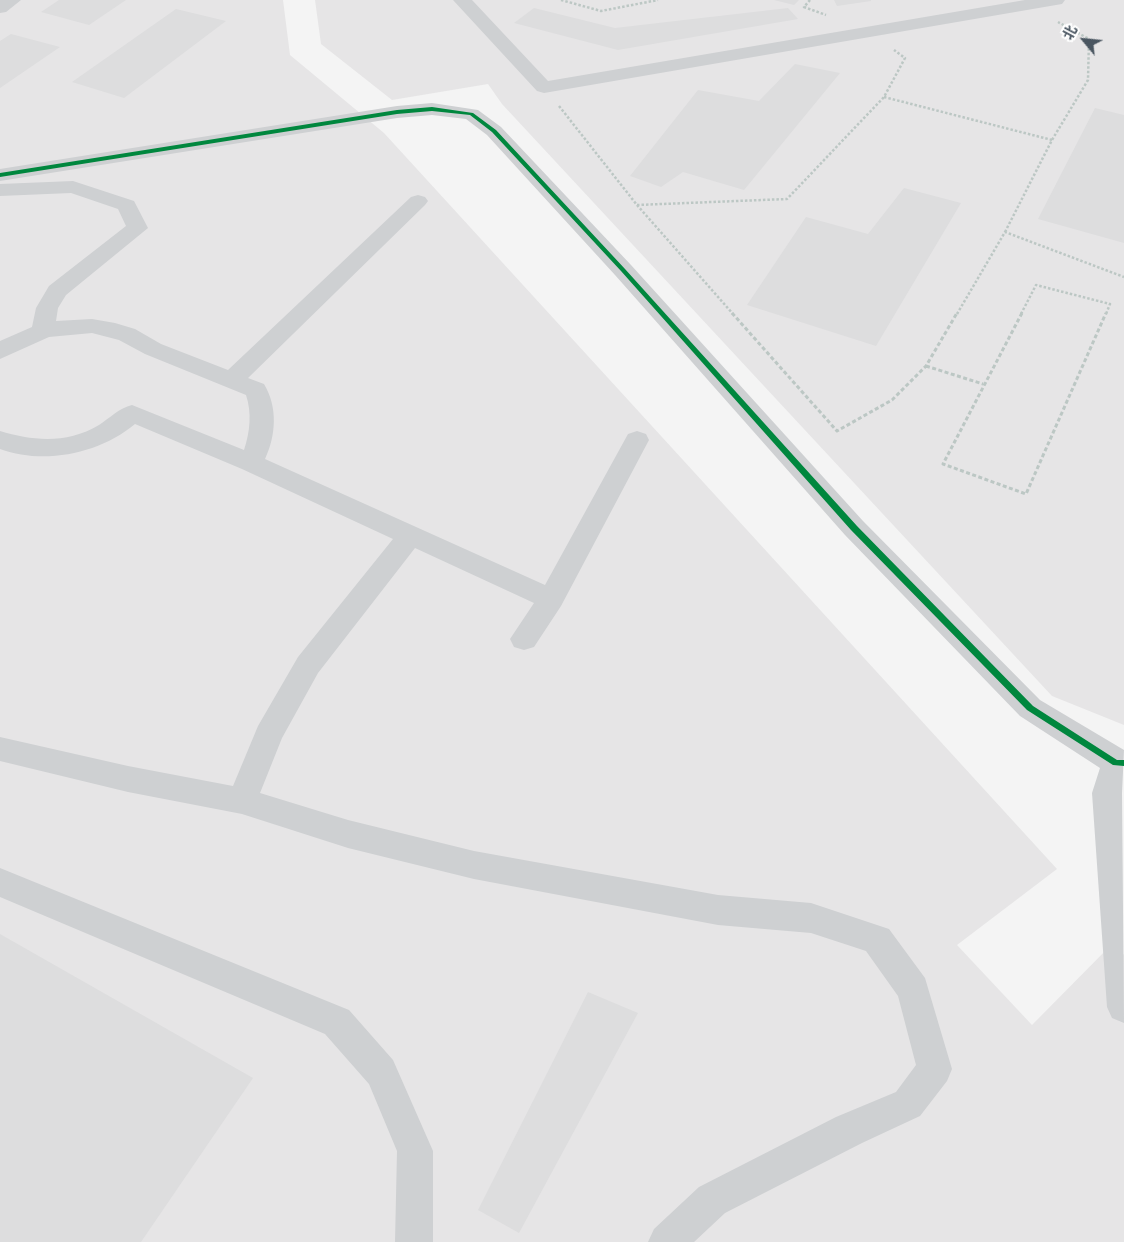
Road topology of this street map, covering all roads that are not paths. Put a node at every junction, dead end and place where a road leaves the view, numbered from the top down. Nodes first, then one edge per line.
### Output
1 (12, 0) edge
2 (462, 0) edge
3 (1056, 0) edge
4 (1025, 2) edge
5 (0, 8) edge
6 (0, 175) edge
7 (0, 190) edge
8 (418, 200) dead end
9 (43, 331) junction
10 (0, 351) edge
11 (231, 380) junction
12 (0, 440) edge
13 (637, 440) dead end
14 (252, 462) junction
15 (411, 535) junction
16 (551, 599) junction
17 (524, 639) dead end
18 (0, 749) edge
19 (1120, 763) edge
20 (242, 801) junction
21 (0, 882) edge
22 (1123, 996) edge
23 (414, 1242) edge
24 (667, 1242) edge

1 - 5 street
2 - 4 street
3 - 4 street
6 - 19 street
7 - 9 street
8 - 11 street
9 - 10 street
9 - 11 street
11 - 14 street
12 - 14 street
13 - 16 street
14 - 15 street
15 - 16 street
15 - 20 street
16 - 17 street
18 - 20 street
19 - 22 street
20 - 24 street
21 - 23 street

